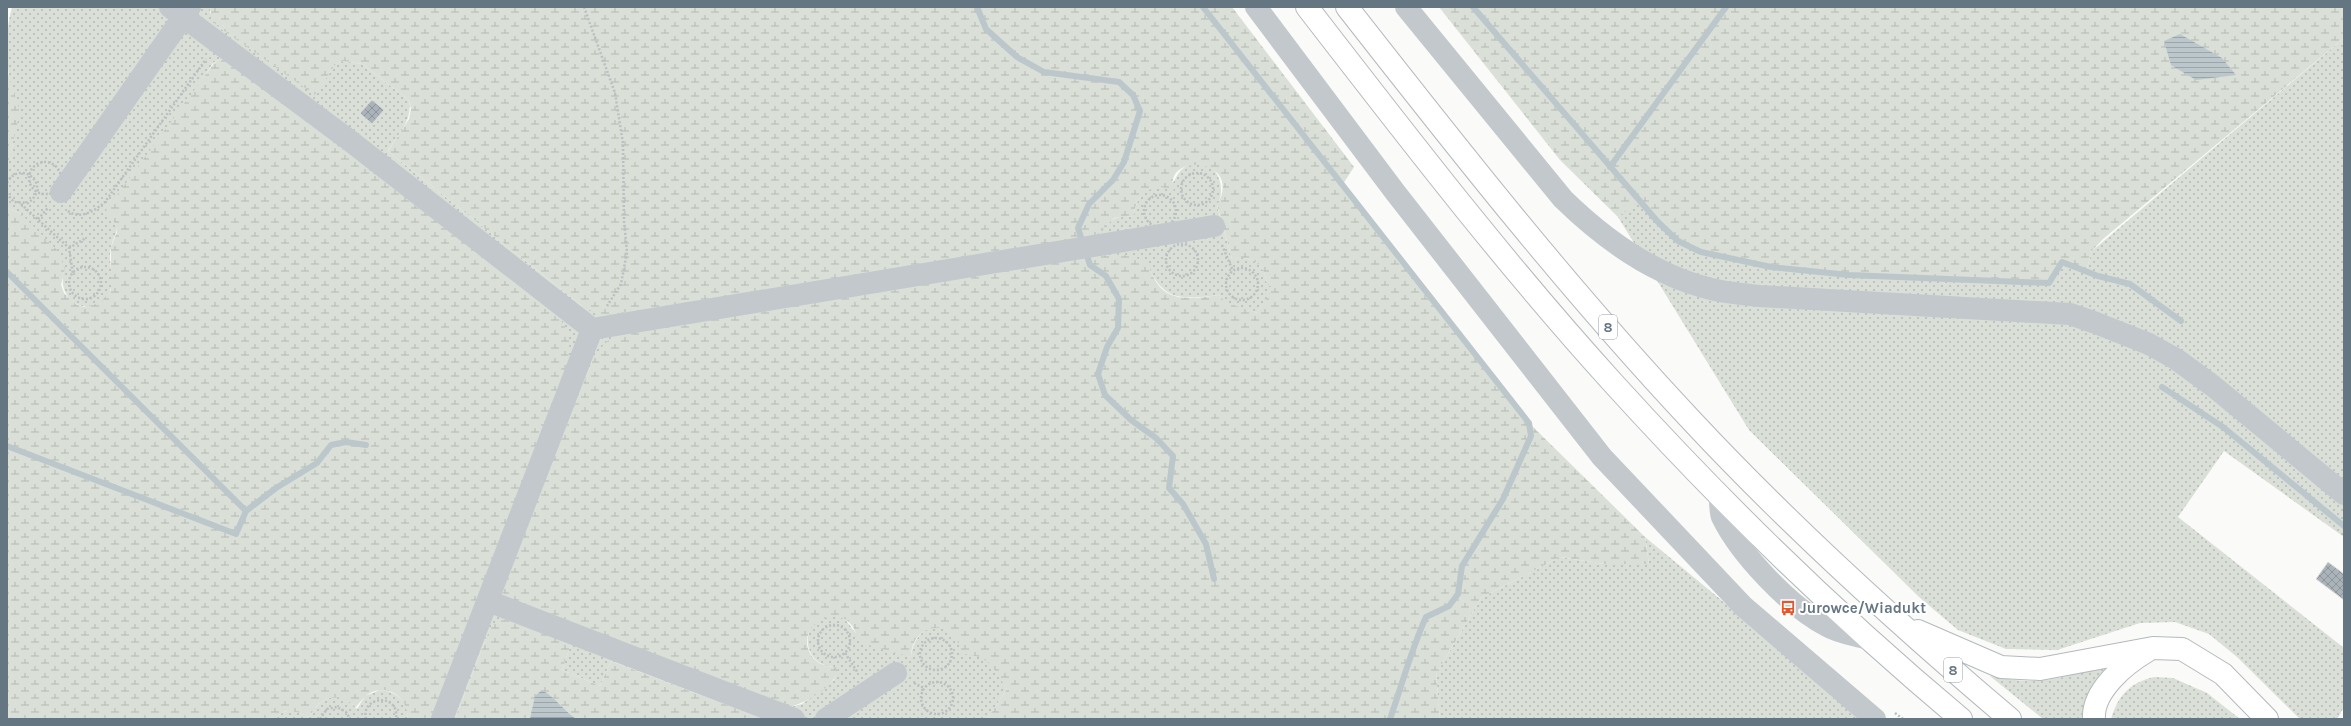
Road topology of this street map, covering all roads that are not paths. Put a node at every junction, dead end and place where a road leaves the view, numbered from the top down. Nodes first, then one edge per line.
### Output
1 (1256, 7) edge
2 (1307, 7) edge
3 (1347, 7) edge
4 (1406, 7) edge
5 (181, 10) edge
6 (61, 192) road end
7 (1214, 226) road end
8 (592, 329) junction
9 (2344, 494) edge
10 (488, 601) junction
11 (1896, 620) junction
12 (2153, 648) junction
13 (896, 673) dead end
14 (442, 719) edge
15 (794, 719) edge
16 (826, 719) edge
17 (1875, 719) edge
18 (1961, 719) edge
19 (2010, 719) edge
20 (2094, 719) edge
21 (2267, 719) edge

1 - 17 street
2 - 18 highway, 8
3 - 11 highway, 8
4 - 9 street
5 - 6 street
5 - 8 street
7 - 8 street
8 - 10 street
10 - 14 street
10 - 15 street
11 - 12 highway
11 - 19 highway, 8
12 - 20 highway
12 - 21 highway
13 - 16 street

